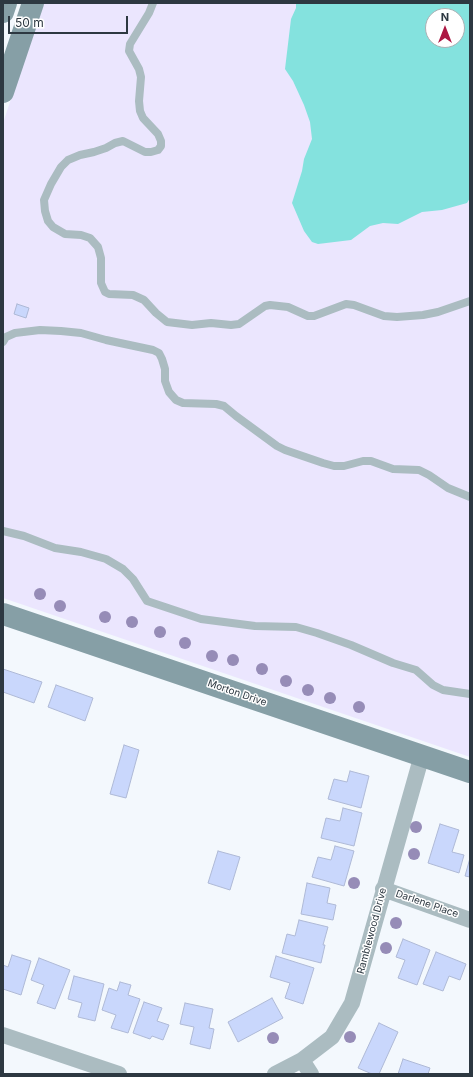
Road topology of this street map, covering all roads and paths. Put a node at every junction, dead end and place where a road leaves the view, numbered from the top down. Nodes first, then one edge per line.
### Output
1 (6, 3) edge
2 (33, 3) edge
3 (153, 3) edge
4 (3, 12) edge
5 (3, 92) edge
6 (470, 301) edge
7 (3, 342) edge
8 (470, 497) edge
9 (3, 531) edge
10 (3, 614) edge
11 (470, 694) edge
12 (422, 755) junction
13 (470, 772) edge
14 (383, 889) junction
15 (470, 920) edge
16 (3, 1035) edge
17 (302, 1060) junction
18 (85, 1069) edge
19 (119, 1074) edge
20 (275, 1074) edge
21 (311, 1074) edge

1 - 4 street
2 - 5 street
3 - 6 lane
7 - 8 lane
9 - 11 lane
10 - 12 street, Morton Drive
12 - 13 street, Morton Drive
12 - 14 street, Ramblewood Drive
14 - 15 street, Darlene Place
14 - 17 street, Ramblewood Drive
16 - 18 street
17 - 20 street, Ramblewood Drive
17 - 21 street
18 - 19 street

